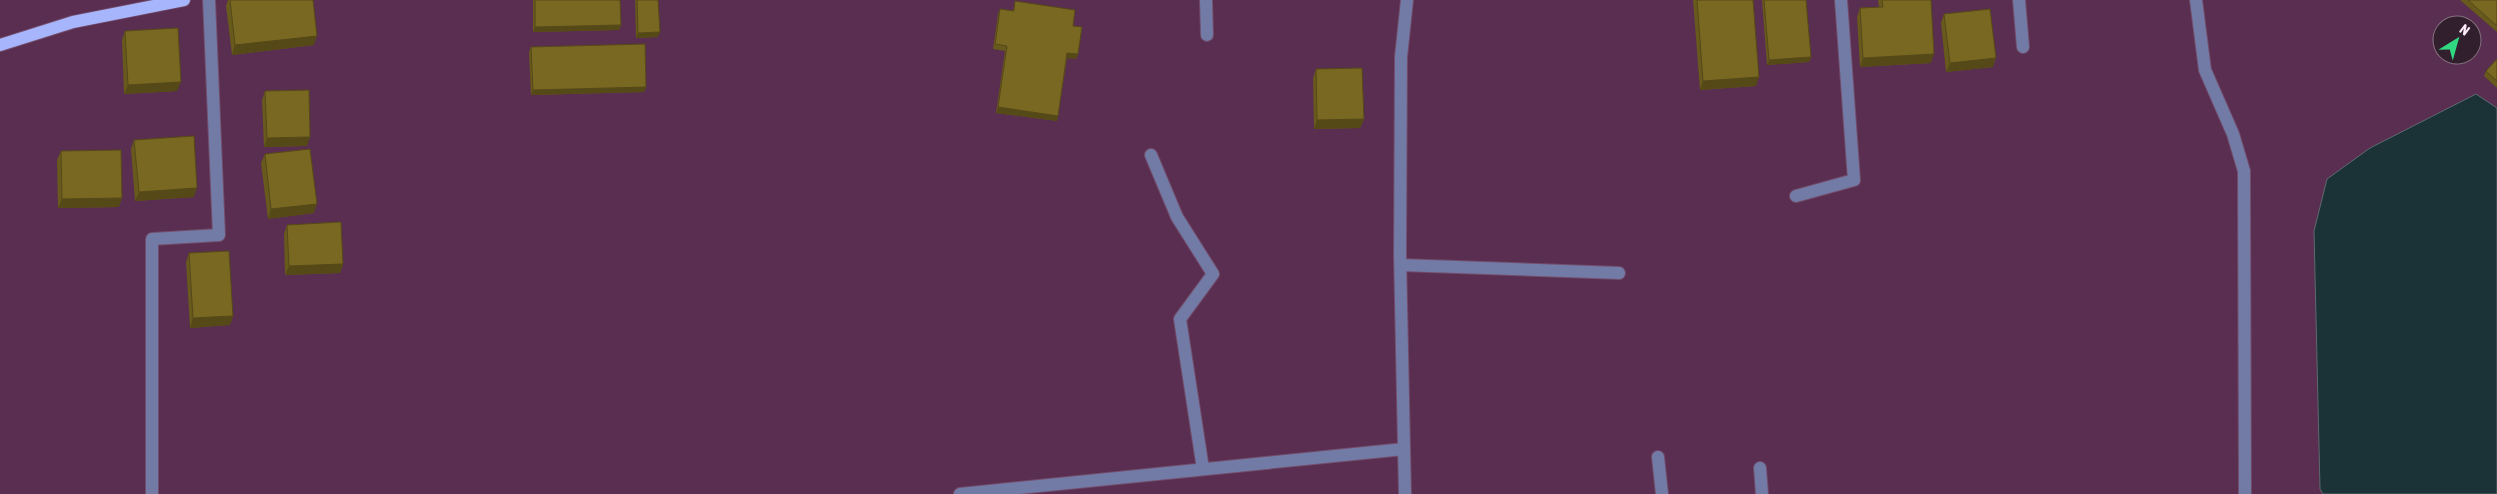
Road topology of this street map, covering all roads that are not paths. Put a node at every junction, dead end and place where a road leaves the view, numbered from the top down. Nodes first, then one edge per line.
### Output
1 (184, 0) edge
2 (210, 0) edge
3 (1206, 0) edge
4 (1407, 0) edge
5 (1841, 0) edge
6 (2019, 0) edge
7 (2196, 0) edge
8 (1207, 35) dead end
9 (0, 45) edge
10 (2023, 46) dead end
11 (1151, 155) dead end
12 (1796, 196) dead end
13 (1401, 265) junction
14 (1619, 274) dead end
15 (1404, 450) junction
16 (1658, 457) dead end
17 (1760, 468) dead end
18 (1203, 469) junction
19 (152, 494) edge
20 (960, 494) edge
21 (1405, 494) edge
22 (1662, 494) edge
23 (1762, 494) edge
24 (2245, 494) edge

1 - 9 main road
2 - 19 street
3 - 8 street
4 - 13 street
5 - 12 street
6 - 10 street
7 - 24 street
11 - 18 street
13 - 14 street
13 - 15 street
15 - 18 street
15 - 21 street
16 - 22 street
17 - 23 street
18 - 20 street

